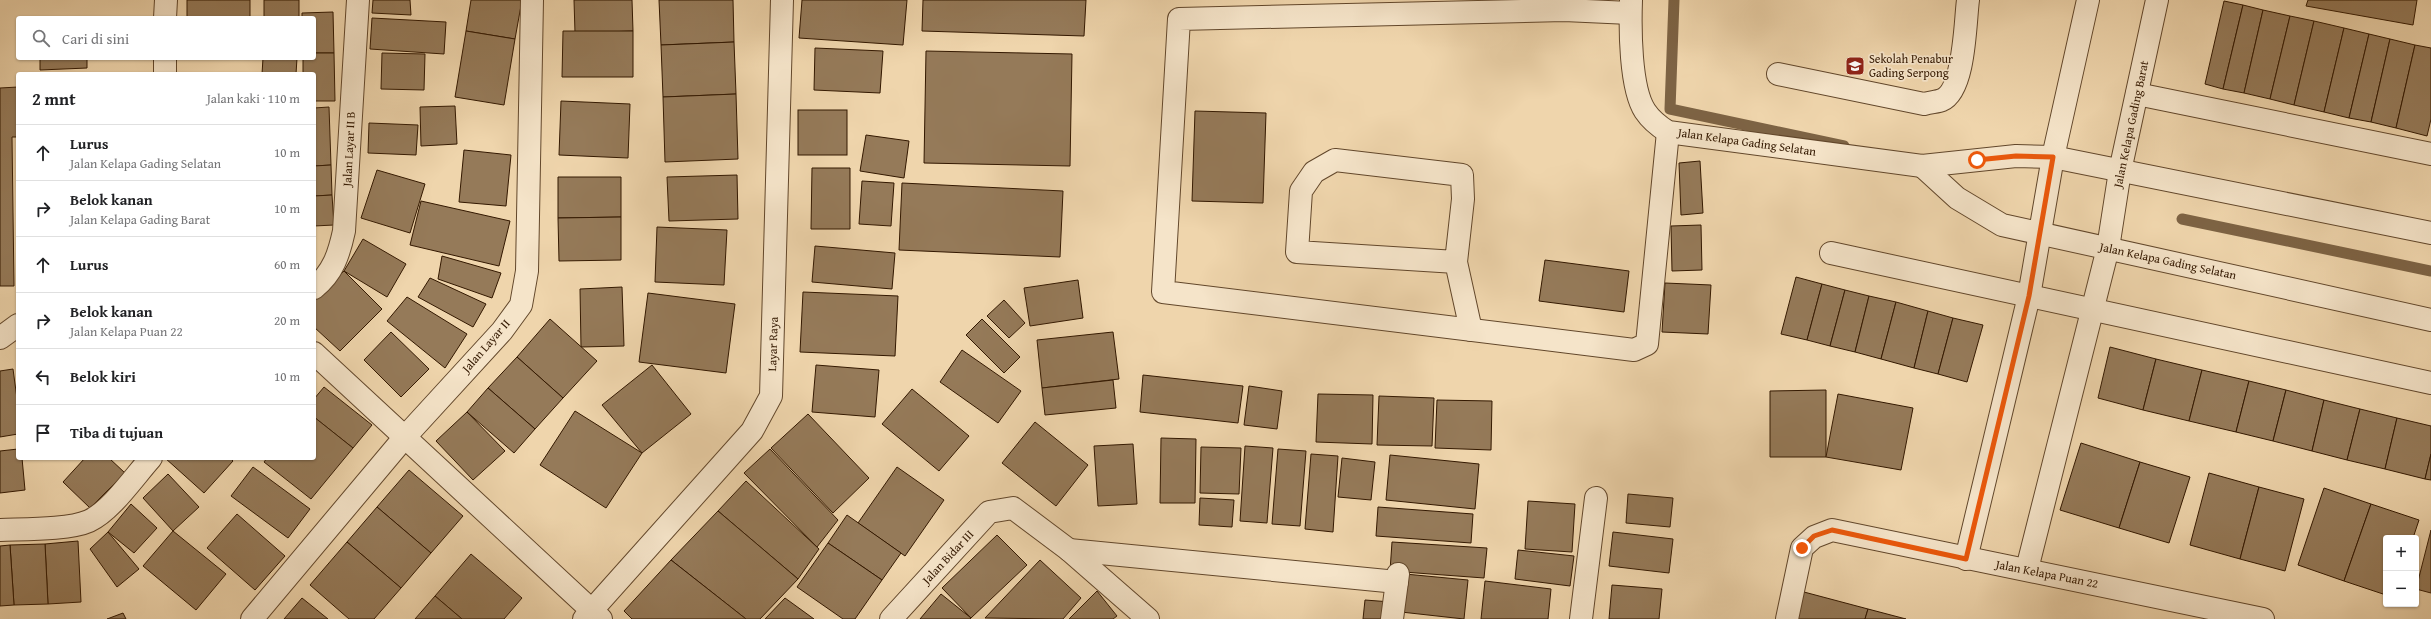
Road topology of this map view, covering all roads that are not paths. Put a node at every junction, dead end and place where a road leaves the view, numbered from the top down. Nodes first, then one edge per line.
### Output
1 (166, 0) edge
2 (358, 0) edge
3 (532, 0) edge
4 (782, 0) edge
5 (1968, 0) edge
6 (2088, 0) edge
7 (2157, 0) edge
8 (1564, 5) edge
9 (1630, 6) edge
10 (166, 16) edge
11 (165, 60) edge
12 (165, 72) edge
13 (1778, 74) dead end
14 (2136, 94) junction
15 (1668, 132) junction
16 (2431, 154) edge
17 (2053, 157) junction
18 (1922, 166) junction
19 (2120, 171) junction
20 (2041, 233) junction
21 (2431, 233) edge
22 (2108, 248) junction
23 (1831, 253) dead end
24 (1456, 262) junction
25 (316, 286) edge
26 (2029, 296) junction
27 (2092, 311) junction
28 (2431, 320) edge
29 (16, 326) edge
30 (1471, 330) junction
31 (0, 338) edge
32 (316, 355) edge
33 (2431, 383) edge
34 (404, 438) junction
35 (149, 460) edge
36 (1596, 498) dead end
37 (0, 530) edge
38 (1070, 550) junction
39 (1966, 559) junction
40 (2027, 569) junction
41 (592, 616) edge
42 (252, 619) edge
43 (891, 619) edge
44 (1148, 619) edge
45 (1392, 619) edge
46 (1581, 619) edge
47 (1788, 619) edge
48 (2263, 619) edge

1 - 10 street
2 - 25 street, Jalan Layar II B
3 - 34 street, Jalan Layar II
4 - 41 street, Layar Raya
5 - 13 street
6 - 17 street
7 - 14 street, Jalan Kelapa Gading Barat
8 - 9 street
8 - 30 street
9 - 15 street, Jalan Kelapa Gading Selatan
11 - 12 street
14 - 16 street
14 - 19 street, Jalan Kelapa Gading Barat
15 - 18 street, Jalan Kelapa Gading Selatan
15 - 30 street
17 - 18 street, Jalan Kelapa Gading Selatan
17 - 19 street, Jalan Kelapa Gading Selatan
17 - 20 street
18 - 20 street, Jalan Kelapa Gading Selatan
19 - 21 street, Jalan Kelapa Gading Selatan
19 - 22 street, Jalan Kelapa Gading Barat
20 - 22 street, Jalan Kelapa Gading Selatan
20 - 26 street
22 - 27 street, Jalan Kelapa Gading Barat
22 - 28 street, Jalan Kelapa Gading Selatan
23 - 26 street
24 - 24 street
24 - 30 street
26 - 27 street
26 - 39 street
27 - 33 street
27 - 40 street, Jalan Kelapa Gading Barat
29 - 31 street
32 - 34 street
34 - 41 street
34 - 42 street, Jalan Layar II
35 - 37 street
36 - 46 street
38 - 43 street, Jalan Bidar III
38 - 44 street
38 - 45 street
39 - 40 street, Jalan Kelapa Puan 22
39 - 47 street, Jalan Kelapa Puan 22
40 - 48 street, Jalan Kelapa Puan 22

